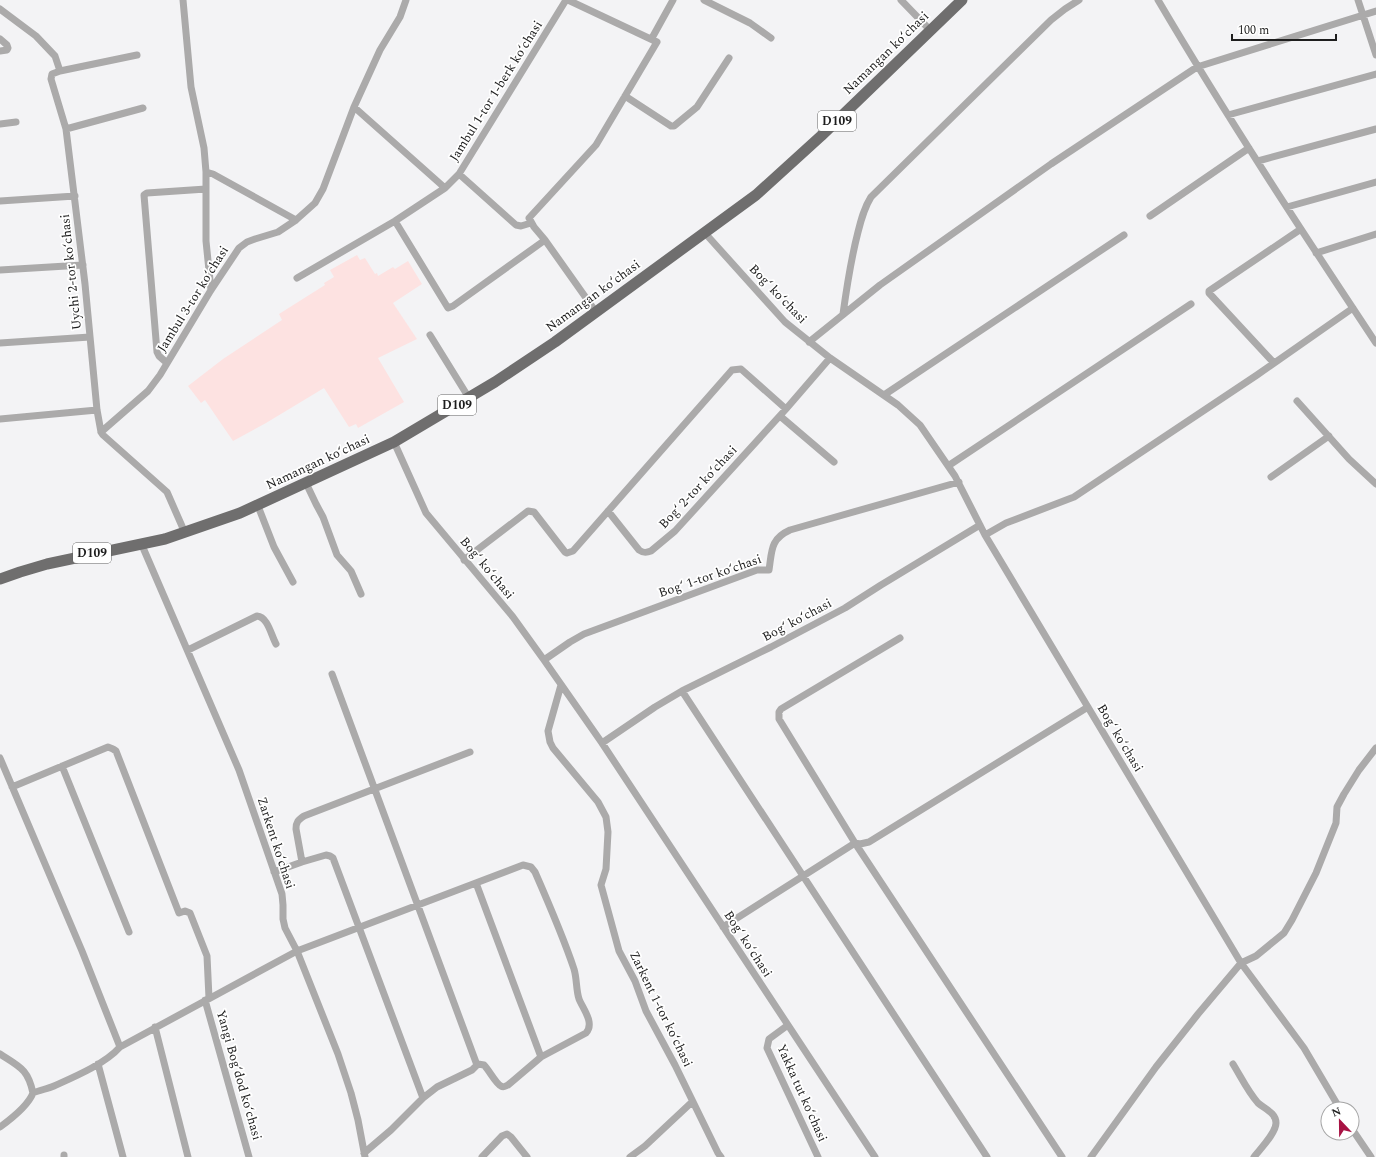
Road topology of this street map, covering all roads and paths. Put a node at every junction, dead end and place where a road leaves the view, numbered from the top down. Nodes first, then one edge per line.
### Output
1 (183, 0) edge
2 (406, 0) edge
3 (567, 0) edge
4 (673, 0) edge
5 (704, 0) edge
6 (901, 0) edge
7 (962, 0) edge
8 (1079, 0) edge
9 (1158, 0) edge
10 (1358, 0) edge
11 (0, 9) edge
12 (1376, 11) edge
13 (1363, 15) junction
14 (930, 30) junction
15 (652, 38) junction
16 (771, 38) dead end
17 (0, 39) edge
18 (0, 51) edge
19 (137, 55) dead end
20 (1376, 55) edge
21 (729, 58) dead end
22 (1197, 67) junction
23 (60, 71) junction
24 (1376, 74) edge
25 (625, 96) junction
26 (354, 107) junction
27 (143, 108) dead end
28 (1228, 115) junction
29 (16, 122) dead end
30 (0, 124) edge
31 (66, 129) junction
32 (1376, 129) edge
33 (1249, 148) junction
34 (1258, 161) junction
35 (206, 172) junction
36 (459, 174) junction
37 (1376, 182) edge
38 (445, 188) junction
39 (206, 189) junction
40 (75, 196) junction
41 (0, 201) edge
42 (1287, 207) junction
43 (1150, 216) dead end
44 (296, 220) junction
45 (395, 221) junction
46 (530, 222) junction
47 (1301, 229) junction
48 (704, 232) junction
49 (1376, 234) edge
50 (1124, 235) dead end
51 (545, 240) junction
52 (1316, 253) junction
53 (83, 265) junction
54 (0, 270) edge
55 (297, 278) dead end
56 (211, 290) junction
57 (1190, 304) dead end
58 (1353, 308) junction
59 (596, 312) junction
60 (843, 314) junction
61 (430, 335) dead end
62 (90, 337) junction
63 (1375, 339) edge
64 (809, 342) junction
65 (0, 343) edge
66 (830, 358) junction
67 (168, 363) junction
68 (1274, 363) junction
69 (884, 395) junction
70 (469, 398) junction
71 (1297, 401) dead end
72 (786, 409) junction
73 (97, 410) junction
74 (780, 416) junction
75 (0, 419) edge
76 (101, 432) junction
77 (1329, 436) junction
78 (394, 442) junction
79 (834, 462) dead end
80 (948, 466) junction
81 (1271, 477) dead end
82 (959, 482) junction
83 (306, 483) junction
84 (1376, 484) edge
85 (258, 506) junction
86 (608, 511) junction
87 (980, 525) junction
88 (185, 533) junction
89 (985, 535) junction
90 (141, 543) junction
91 (464, 560) junction
92 (0, 579) edge
93 (293, 582) dead end
94 (361, 594) dead end
95 (900, 638) dead end
96 (276, 644) dead end
97 (188, 650) junction
98 (544, 660) junction
99 (332, 674) dead end
100 (561, 685) junction
101 (682, 691) junction
102 (1088, 707) junction
103 (602, 743) junction
104 (1376, 748) edge
105 (470, 752) dead end
106 (0, 758) edge
107 (62, 766) junction
108 (12, 787) junction
109 (374, 789) junction
110 (854, 843) junction
111 (302, 862) junction
112 (274, 872) junction
113 (802, 876) junction
114 (476, 884) junction
115 (417, 906) junction
116 (723, 927) junction
117 (358, 928) junction
118 (129, 932) dead end
119 (297, 951) junction
120 (1241, 962) junction
121 (207, 999) junction
122 (788, 1025) junction
123 (154, 1027) junction
124 (120, 1047) junction
125 (0, 1054) edge
126 (541, 1057) junction
127 (98, 1064) junction
128 (1233, 1064) dead end
129 (477, 1065) junction
130 (34, 1094) junction
131 (423, 1098) junction
132 (1335, 1101) edge
133 (692, 1102) junction
134 (0, 1127) edge
135 (1360, 1141) edge
136 (364, 1155) edge
137 (123, 1157) edge
138 (188, 1157) edge
139 (249, 1157) edge
140 (482, 1157) edge
141 (527, 1157) edge
142 (630, 1157) edge
143 (721, 1157) edge
144 (818, 1157) edge
145 (875, 1157) edge
146 (986, 1157) edge
147 (1062, 1157) edge
148 (1092, 1157) edge
149 (1254, 1157) edge
150 (1371, 1157) edge

1 - 35 street
2 - 26 street, Jambul 3-tor koʻchasi
3 - 15 street
3 - 36 street, Jambul 1-tor 1-berk koʻchasi
4 - 15 street
5 - 16 street
6 - 14 street
7 - 14 main road, Namangan koʻchasi / D109
8 - 60 street
9 - 22 street
10 - 13 street
11 - 23 street
12 - 13 street
13 - 20 street
13 - 22 street
14 - 48 main road, Namangan koʻchasi / D109
15 - 25 street
17 - 18 street
19 - 23 street
21 - 25 street
22 - 28 street
22 - 60 street
23 - 31 street, Uychi 2-tor koʻchasi
24 - 28 street
25 - 46 street
26 - 38 street
26 - 44 street, Jambul 3-tor koʻchasi
27 - 31 street
28 - 33 street
29 - 30 street
31 - 40 street, Uychi 2-tor koʻchasi
32 - 34 street
33 - 34 street
33 - 43 street
34 - 42 street
35 - 39 street
35 - 44 street
36 - 38 street, Jambul 1-tor 1-berk koʻchasi
36 - 46 street
37 - 42 street
38 - 45 street
39 - 56 street
39 - 67 street
40 - 41 street
40 - 53 street, Uychi 2-tor koʻchasi
42 - 47 street
44 - 56 street, Jambul 3-tor koʻchasi
45 - 51 street
45 - 55 street
46 - 51 street
47 - 52 street
47 - 68 street
48 - 59 main road, Namangan koʻchasi / D109
48 - 64 street, Bogʻ koʻchasi
49 - 52 street
50 - 69 street
51 - 59 street
52 - 58 street
53 - 54 street
53 - 62 street, Uychi 2-tor koʻchasi
56 - 67 street, Jambul 3-tor koʻchasi
57 - 80 street
58 - 63 street
58 - 68 street
59 - 70 main road, Namangan koʻchasi / D109
60 - 64 street
61 - 70 street
62 - 65 street
62 - 73 street, Uychi 2-tor koʻchasi
64 - 66 street, Bogʻ koʻchasi
66 - 69 street, Bogʻ koʻchasi
66 - 72 street, Bogʻ 2-tor koʻchasi
67 - 76 street, Jambul 3-tor koʻchasi
68 - 89 street
69 - 80 street, Bogʻ koʻchasi
70 - 78 main road, Namangan koʻchasi / D109
71 - 77 street
72 - 74 street, Bogʻ 2-tor koʻchasi
72 - 86 street
73 - 75 street
73 - 76 street, Uychi 2-tor koʻchasi
74 - 79 street
74 - 86 street, Bogʻ 2-tor koʻchasi
76 - 88 street
77 - 81 street
77 - 84 street
78 - 83 main road, Namangan koʻchasi / D109
78 - 91 street, Bogʻ koʻchasi
80 - 82 street, Bogʻ koʻchasi
82 - 87 street, Bogʻ koʻchasi
82 - 98 street, Bogʻ 1-tor koʻchasi
83 - 85 main road, Namangan koʻchasi / D109
83 - 94 street
85 - 88 main road, Namangan koʻchasi / D109
85 - 93 street
86 - 91 street
87 - 89 street, Bogʻ koʻchasi
87 - 101 street, Bogʻ koʻchasi
88 - 90 main road, D109
89 - 102 street, Bogʻ koʻchasi
90 - 92 main road, D109
90 - 97 street, Zarkent koʻchasi
91 - 98 street, Bogʻ koʻchasi
95 - 110 street
96 - 97 street
97 - 112 street, Zarkent koʻchasi
98 - 100 street, Bogʻ koʻchasi
99 - 109 street
100 - 103 street, Bogʻ koʻchasi
100 - 133 street, Zarkent 1-tor koʻchasi
101 - 103 street, Bogʻ koʻchasi
101 - 113 street
102 - 110 street
102 - 120 street, Bogʻ koʻchasi
103 - 116 street, Bogʻ koʻchasi
104 - 120 street
105 - 109 street
106 - 108 street
107 - 108 street
107 - 118 street
107 - 121 street, Yangi Bogʻdod koʻchasi
108 - 124 street
109 - 111 street
109 - 115 street
110 - 113 street
110 - 147 street
111 - 112 street
111 - 117 street
112 - 119 street, Zarkent koʻchasi
113 - 116 street
113 - 146 street
114 - 115 street
114 - 126 street
114 - 126 street
115 - 117 street
115 - 129 street
116 - 122 street, Bogʻ koʻchasi
117 - 119 street
117 - 131 street
119 - 121 street
119 - 136 street, Zarkent koʻchasi
120 - 132 street, Bogʻ koʻchasi
120 - 148 street
121 - 123 street
121 - 139 street, Yangi Bogʻdod koʻchasi
122 - 144 street, Yakka tut koʻchasi
122 - 145 street, Bogʻ koʻchasi
123 - 124 street
123 - 138 street
124 - 127 street
125 - 130 street
126 - 129 street
127 - 130 street
127 - 137 street
128 - 149 street
129 - 131 street
130 - 134 street
131 - 136 street
133 - 142 street
133 - 143 street
135 - 150 street
140 - 141 street

